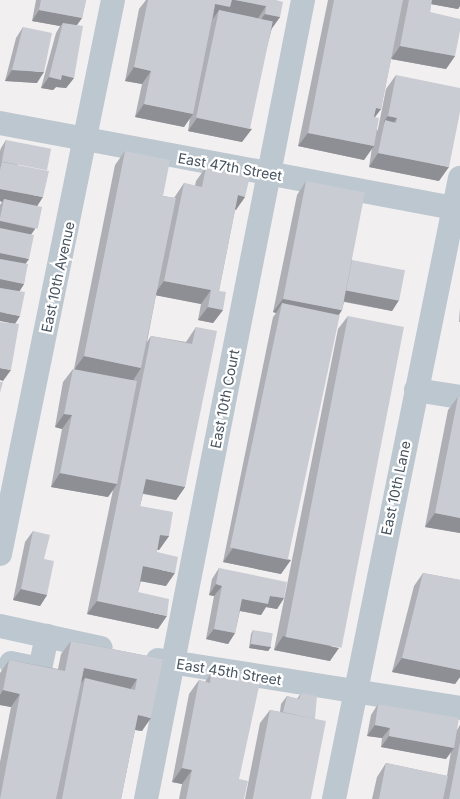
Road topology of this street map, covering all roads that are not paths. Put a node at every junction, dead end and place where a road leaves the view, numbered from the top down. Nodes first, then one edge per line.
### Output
1 (113, 0) edge
2 (303, 0) edge
3 (0, 123) edge
4 (87, 142) junction
5 (269, 174) junction
6 (460, 178) edge
7 (457, 208) edge
8 (416, 390) junction
9 (460, 397) edge
10 (0, 554) edge
11 (0, 626) edge
12 (47, 636) junction
13 (8, 662) edge
14 (173, 663) junction
15 (353, 692) junction
16 (460, 708) edge
17 (146, 799) edge
18 (334, 799) edge

1 - 4 street, East 10th Avenue
2 - 5 street, East 10th Court
3 - 4 street, East 47th Street
4 - 5 street, East 47th Street
4 - 10 street, East 10th Avenue
5 - 7 street, East 47th Street
5 - 14 street, East 10th Court
6 - 7 street, East 10th Lane
7 - 8 street, East 10th Lane
8 - 9 street
8 - 15 street, East 10th Lane
11 - 12 street, East 45th Street
12 - 13 street
12 - 14 street, East 45th Street
14 - 15 street, East 45th Street
14 - 17 street, East 10th Court
15 - 16 street, East 45th Street
15 - 18 street, East 10th Lane

